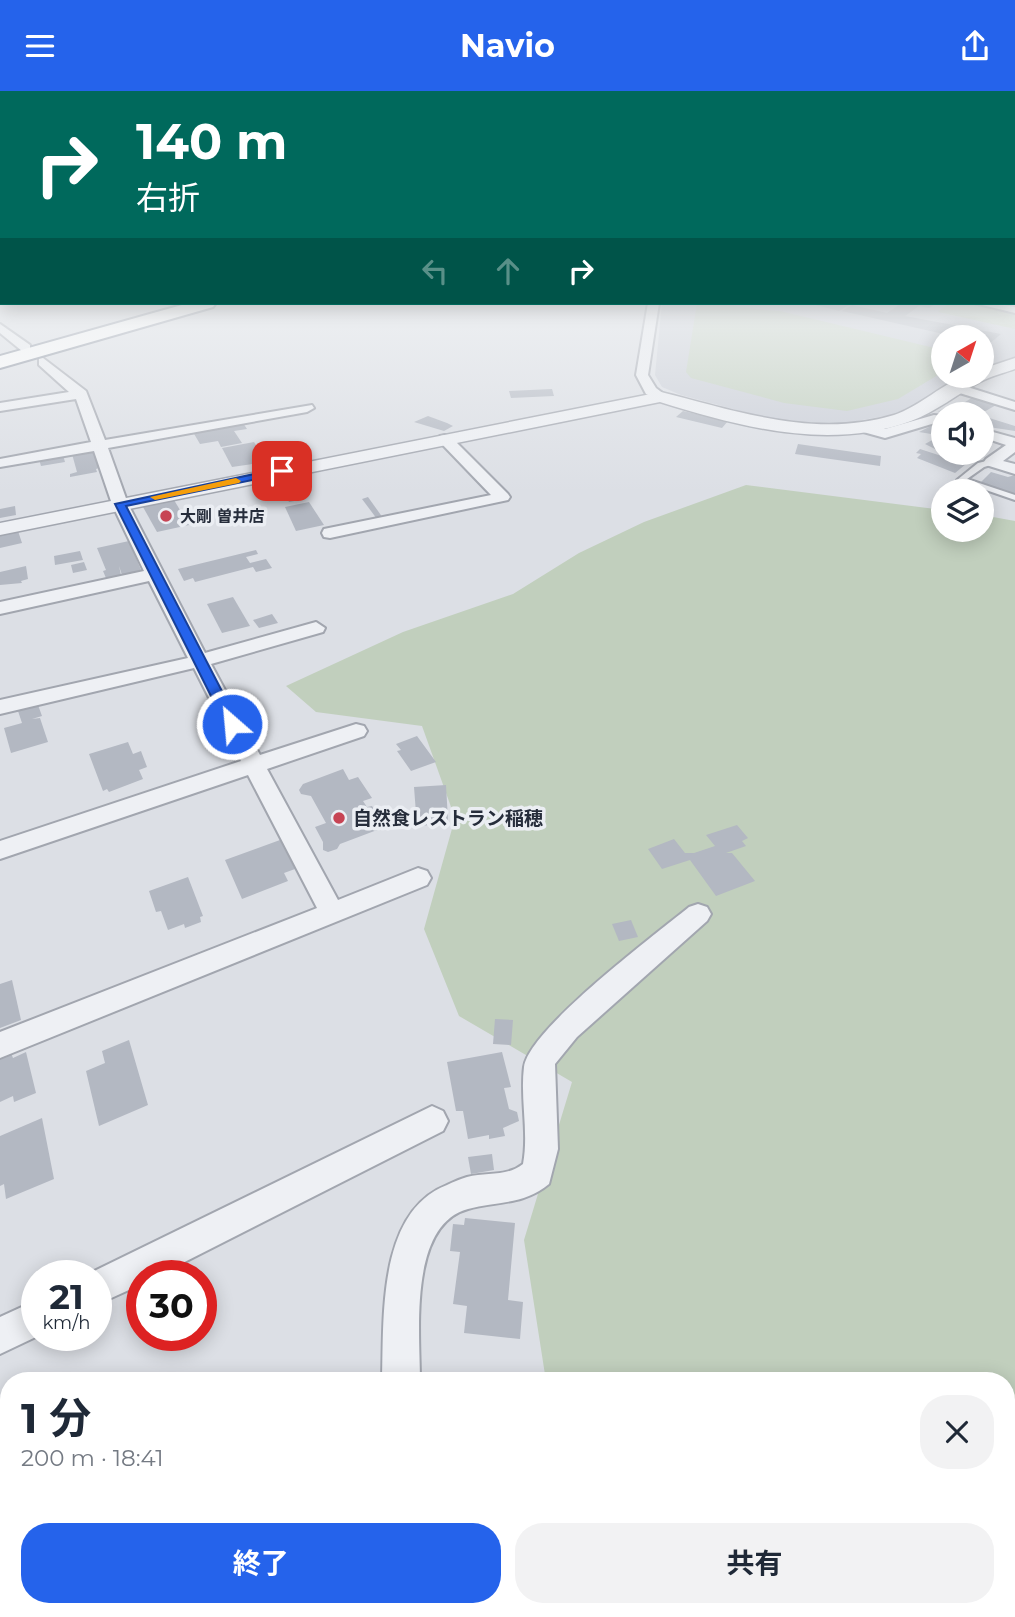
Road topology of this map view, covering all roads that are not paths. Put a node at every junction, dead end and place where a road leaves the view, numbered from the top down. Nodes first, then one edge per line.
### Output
1 (42, 350) edge
2 (646, 350) edge
3 (0, 362) edge
4 (43, 362) dead end
5 (1015, 363) edge
6 (994, 370) edge
7 (956, 389) edge
8 (961, 389) edge
9 (81, 394) junction
10 (661, 397) junction
11 (1015, 406) edge
12 (0, 407) edge
13 (307, 408) dead end
14 (931, 420) edge
15 (861, 426) junction
16 (994, 437) edge
17 (444, 439) junction
18 (1015, 444) edge
19 (101, 445) junction
20 (994, 460) edge
21 (0, 463) edge
22 (994, 463) edge
23 (981, 465) edge
24 (1015, 469) edge
25 (1015, 498) edge
26 (120, 504) junction
27 (0, 529) edge
28 (330, 533) dead end
29 (154, 574) junction
30 (0, 608) edge
31 (316, 628) dead end
32 (200, 661) junction
33 (0, 707) edge
34 (356, 731) dead end
35 (254, 766) junction
36 (0, 850) edge
37 (418, 878) dead end
38 (332, 913) junction
39 (698, 914) dead end
40 (0, 1045) edge
41 (432, 1121) dead end
42 (112, 1281) edge
43 (21, 1326) edge
44 (0, 1336) edge
45 (401, 1372) edge

1 - 3 highway
2 - 10 street
4 - 9 street
5 - 6 street
7 - 15 street
8 - 11 street
9 - 12 street
9 - 19 street
10 - 15 street
10 - 17 street
13 - 19 street
14 - 15 street
16 - 18 street
17 - 26 street
17 - 28 street
18 - 20 street
19 - 21 street
19 - 26 street
22 - 24 street
23 - 25 lane
26 - 27 street
26 - 29 street
29 - 30 street
29 - 32 street
31 - 32 street
32 - 33 street
32 - 35 street
34 - 35 street
35 - 36 street
35 - 38 street
37 - 38 street
38 - 40 street
39 - 45 street
41 - 42 street
43 - 44 street

